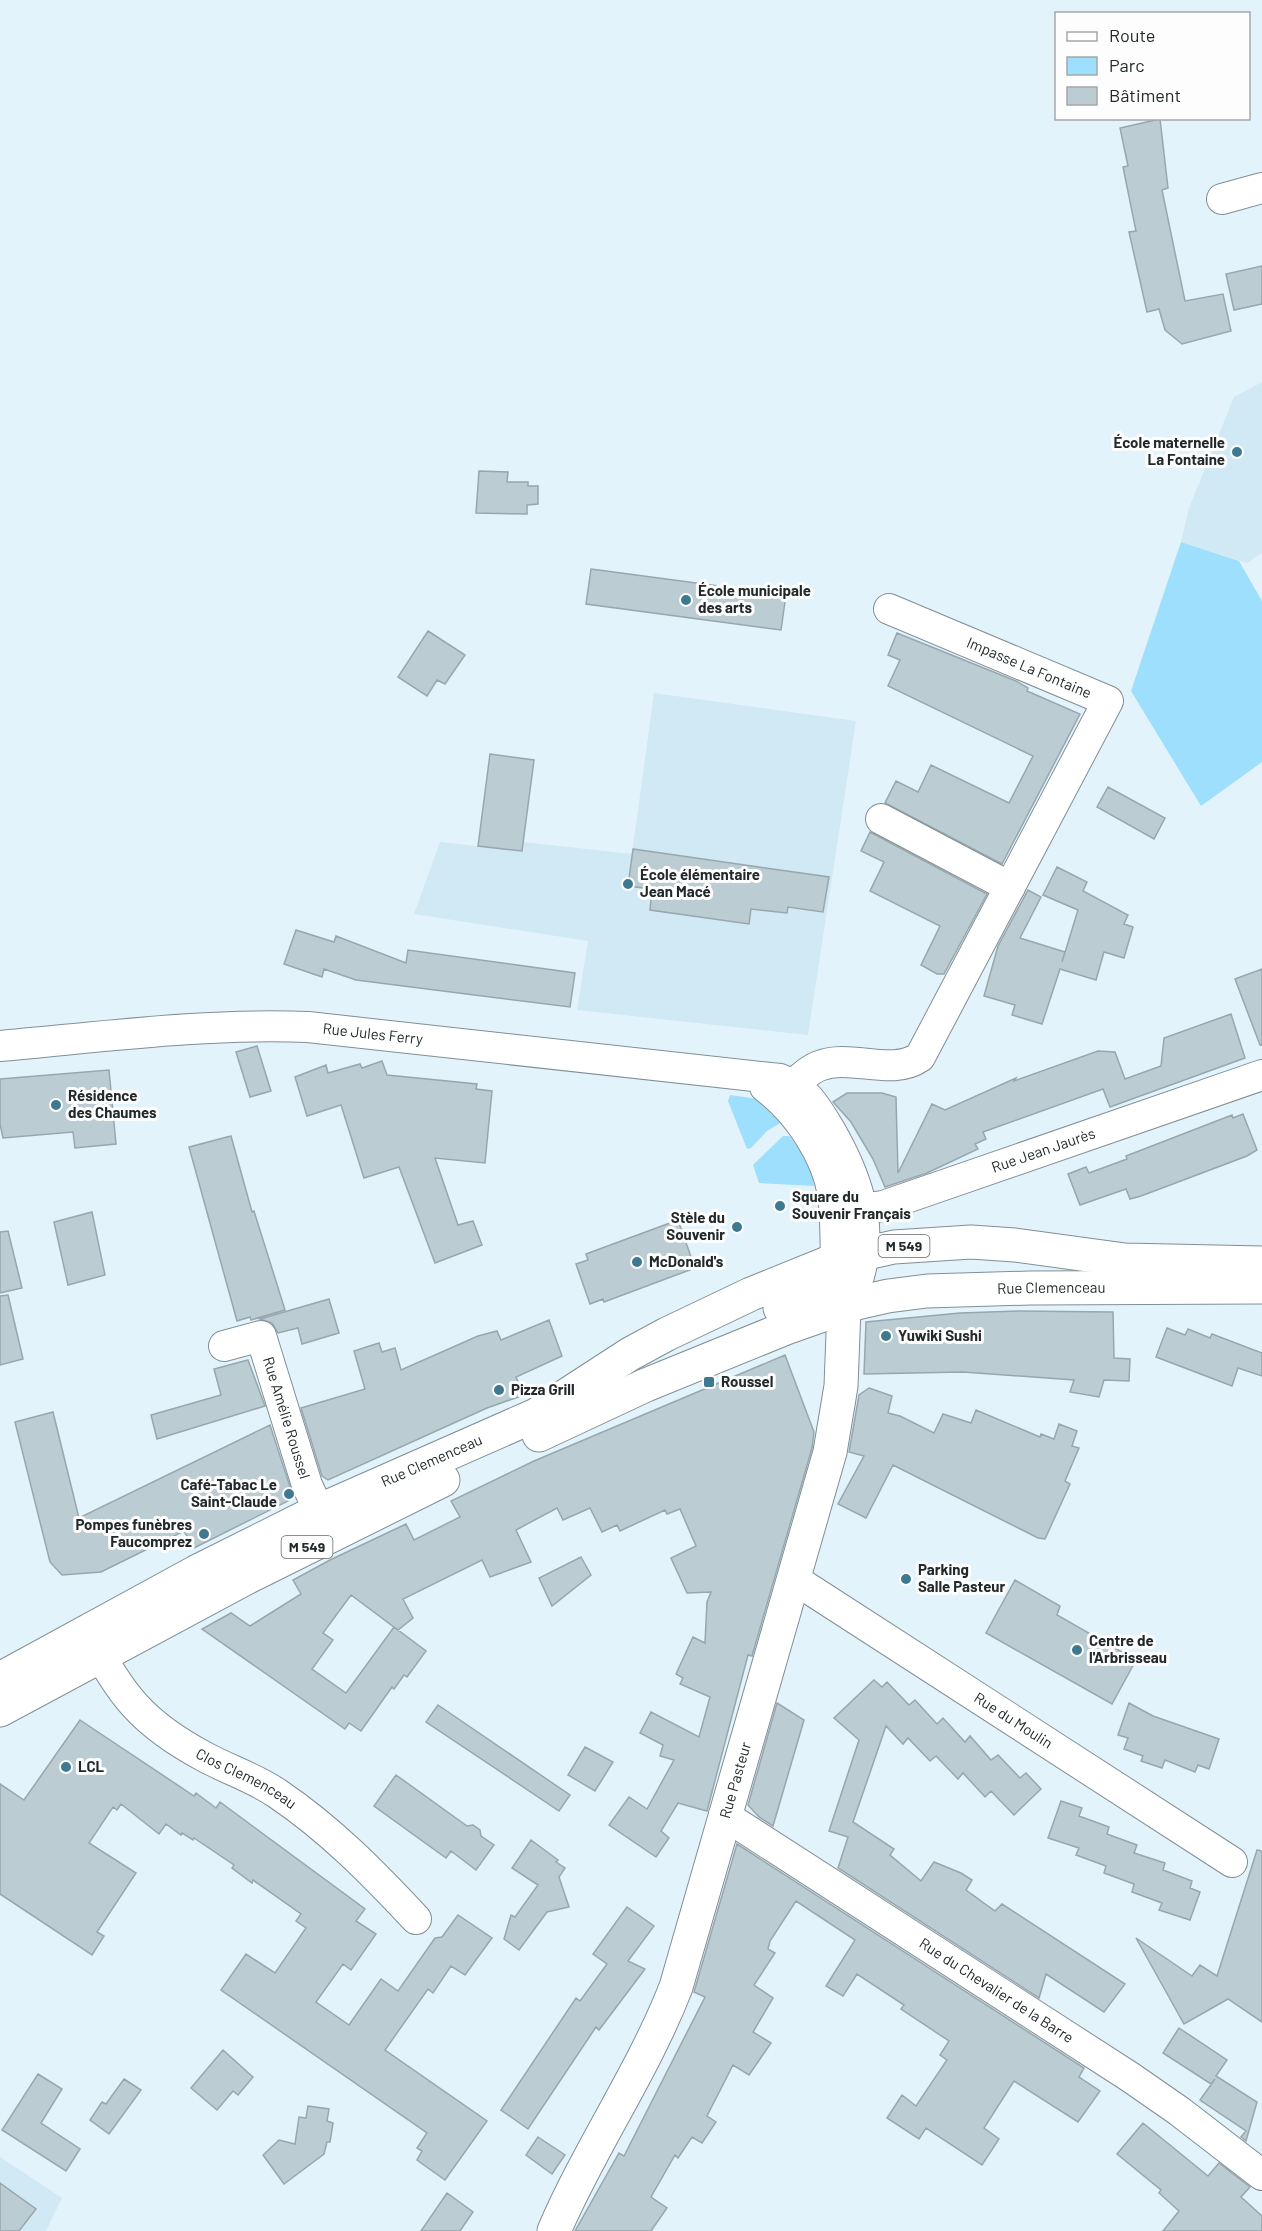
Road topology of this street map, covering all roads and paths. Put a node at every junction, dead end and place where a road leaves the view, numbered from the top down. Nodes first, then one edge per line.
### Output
1 (1262, 188) edge
2 (1222, 199) dead end
3 (889, 609) dead end
4 (880, 819) dead end
5 (1010, 887) junction
6 (0, 1046) edge
7 (1262, 1075) edge
8 (787, 1092) junction
9 (831, 1185) junction
10 (862, 1208) junction
11 (1262, 1263) edge
12 (846, 1276) junction
13 (1262, 1287) edge
14 (224, 1346) dead end
15 (324, 1523) junction
16 (794, 1579) junction
17 (94, 1644) junction
18 (0, 1679) edge
19 (0, 1710) edge
20 (724, 1815) junction
21 (1232, 1862) dead end
22 (416, 1919) dead end
23 (1262, 2175) edge
24 (554, 2231) edge

1 - 2 street
3 - 5 street, Impasse La Fontaine
4 - 5 street
5 - 8 street, Impasse La Fontaine
6 - 8 street, Rue Jules Ferry
7 - 10 street, Rue Jean Jaurès
8 - 9 street
8 - 10 street, Rue Jules Ferry
9 - 10 street
9 - 12 street
10 - 12 street, Rue Jules Ferry
11 - 12 main road, Rue Clemenceau / M 549
12 - 13 main road, Rue Clemenceau / M 549
12 - 15 main road, Rue Clemenceau / M 549
12 - 15 main road, Rue Clemenceau / M 549
12 - 16 main road, Rue Pasteur
14 - 15 street, Rue Amélie Roussel
15 - 17 main road, Rue Clemenceau / M 549
16 - 20 main road, Rue Pasteur
16 - 21 street, Rue du Moulin
17 - 18 main road, Rue Clemenceau / M 549
17 - 19 main road, Rue Clemenceau / M 549
17 - 22 street, Clos Clemenceau
20 - 23 street, Rue du Chevalier de la Barre
20 - 24 main road, Rue Pasteur

